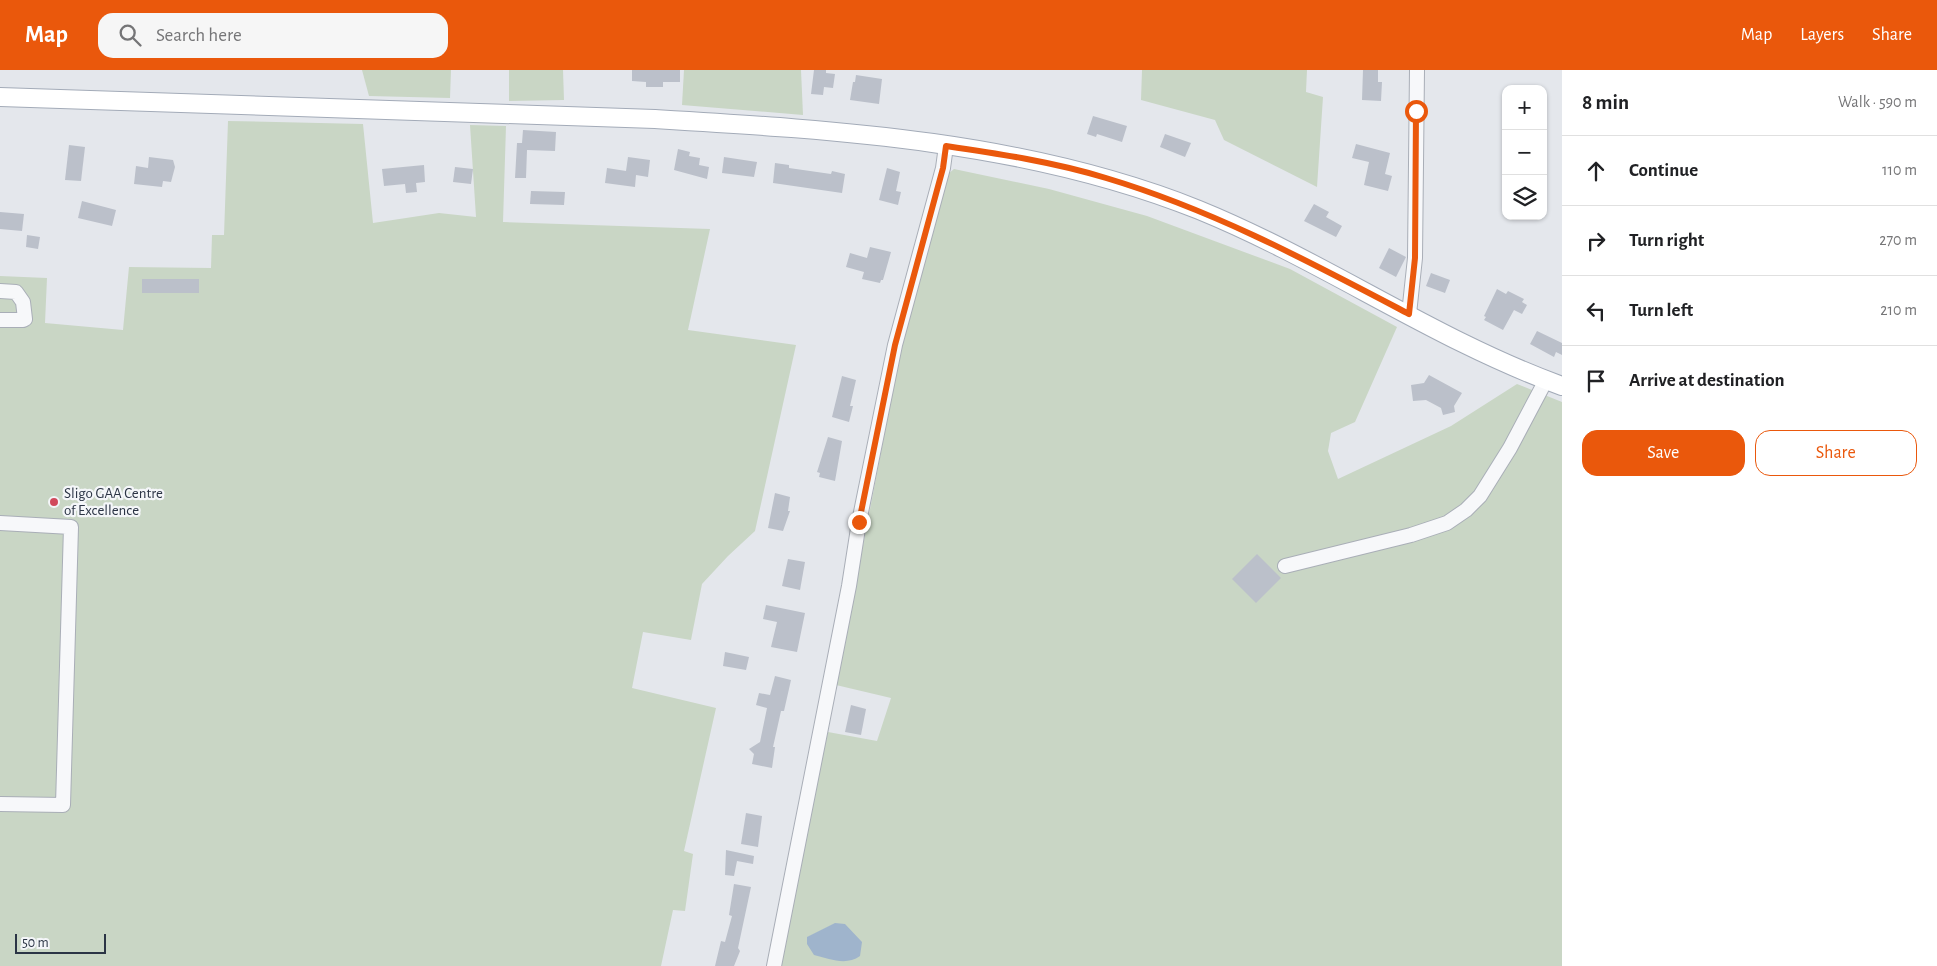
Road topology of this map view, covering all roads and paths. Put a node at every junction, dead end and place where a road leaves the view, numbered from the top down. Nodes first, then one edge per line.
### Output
1 (1417, 70) edge
2 (0, 97) edge
3 (946, 146) junction
4 (0, 291) edge
5 (1409, 314) junction
6 (0, 320) edge
7 (1554, 383) edge
8 (0, 523) edge
9 (1285, 566) dead end
10 (0, 804) edge
11 (774, 966) edge

1 - 5 street
2 - 3 main road
3 - 5 main road
3 - 11 street
4 - 6 street
5 - 7 main road
7 - 9 street
8 - 10 street

